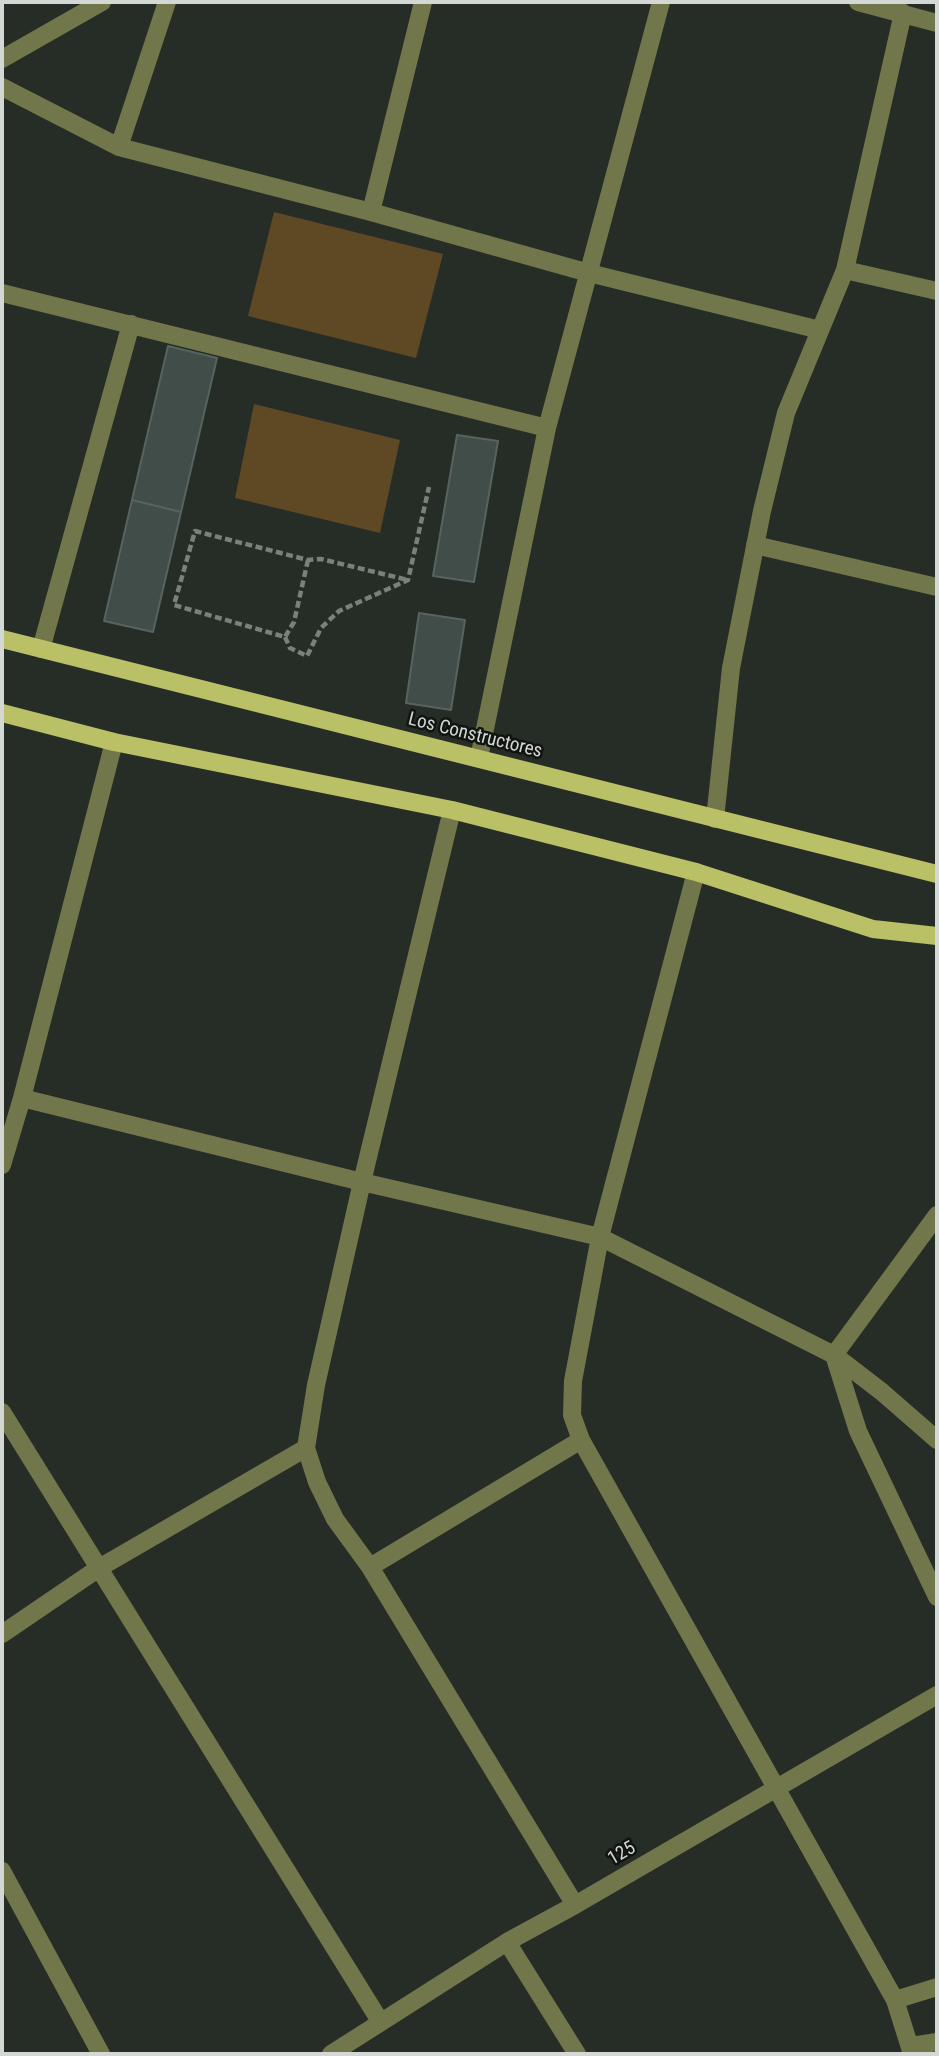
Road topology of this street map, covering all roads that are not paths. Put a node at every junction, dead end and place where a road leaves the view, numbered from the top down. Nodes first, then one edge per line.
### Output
1 (102, 2) edge
2 (167, 2) edge
3 (423, 2) edge
4 (661, 2) edge
5 (858, 2) edge
6 (896, 7) edge
7 (937, 23) edge
8 (2, 59) edge
9 (2, 88) edge
10 (119, 148) junction
11 (372, 212) junction
12 (845, 270) junction
13 (589, 273) junction
14 (937, 291) edge
15 (2, 293) edge
16 (131, 324) junction
17 (820, 330) junction
18 (547, 428) junction
19 (755, 545) junction
20 (937, 587) edge
21 (2, 639) edge
22 (41, 649) junction
23 (2, 713) edge
24 (114, 742) junction
25 (479, 758) junction
26 (452, 810) junction
27 (715, 819) junction
28 (696, 872) junction
29 (937, 874) edge
30 (937, 936) edge
31 (22, 1098) junction
32 (2, 1166) edge
33 (362, 1182) junction
34 (937, 1215) edge
35 (600, 1237) junction
36 (834, 1356) junction
37 (2, 1412) edge
38 (581, 1440) junction
39 (937, 1440) edge
40 (306, 1448) junction
41 (370, 1567) junction
42 (99, 1568) junction
43 (937, 1597) edge
44 (2, 1634) edge
45 (937, 1695) edge
46 (777, 1789) junction
47 (2, 1871) edge
48 (575, 1905) junction
49 (506, 1942) junction
50 (937, 1987) edge
51 (895, 2000) junction
52 (380, 2021) junction
53 (937, 2042) edge
54 (911, 2050) edge
55 (101, 2054) edge
56 (331, 2054) edge
57 (577, 2054) edge

1 - 8 street
2 - 10 street
3 - 11 street
4 - 13 street
5 - 6 street
6 - 7 street
6 - 12 street
9 - 10 street
10 - 11 street
11 - 13 street
12 - 14 street
12 - 17 street
13 - 17 street
13 - 18 street
15 - 16 street
16 - 18 street
16 - 22 street
17 - 19 street
18 - 25 street
19 - 20 street
19 - 27 street
21 - 22 main road, Los Constructores
22 - 25 main road, Los Constructores
23 - 24 main road
24 - 26 main road
24 - 31 street
25 - 27 main road, Los Constructores
26 - 28 main road
26 - 33 street
27 - 29 main road, Los Constructores
28 - 30 main road
28 - 35 street
31 - 32 street
31 - 33 street
33 - 35 street
33 - 40 street
34 - 36 street
35 - 36 street
35 - 38 street
36 - 39 street
36 - 43 street
37 - 42 street
38 - 41 street
38 - 46 street
40 - 41 street
40 - 42 street
41 - 48 street
42 - 44 street
42 - 52 street
45 - 46 street, 125
46 - 48 street, 125
46 - 51 street
47 - 55 street
48 - 49 street, 125
49 - 52 street, 125
49 - 57 street
50 - 51 street
51 - 54 street
52 - 56 street, 125
53 - 54 street

